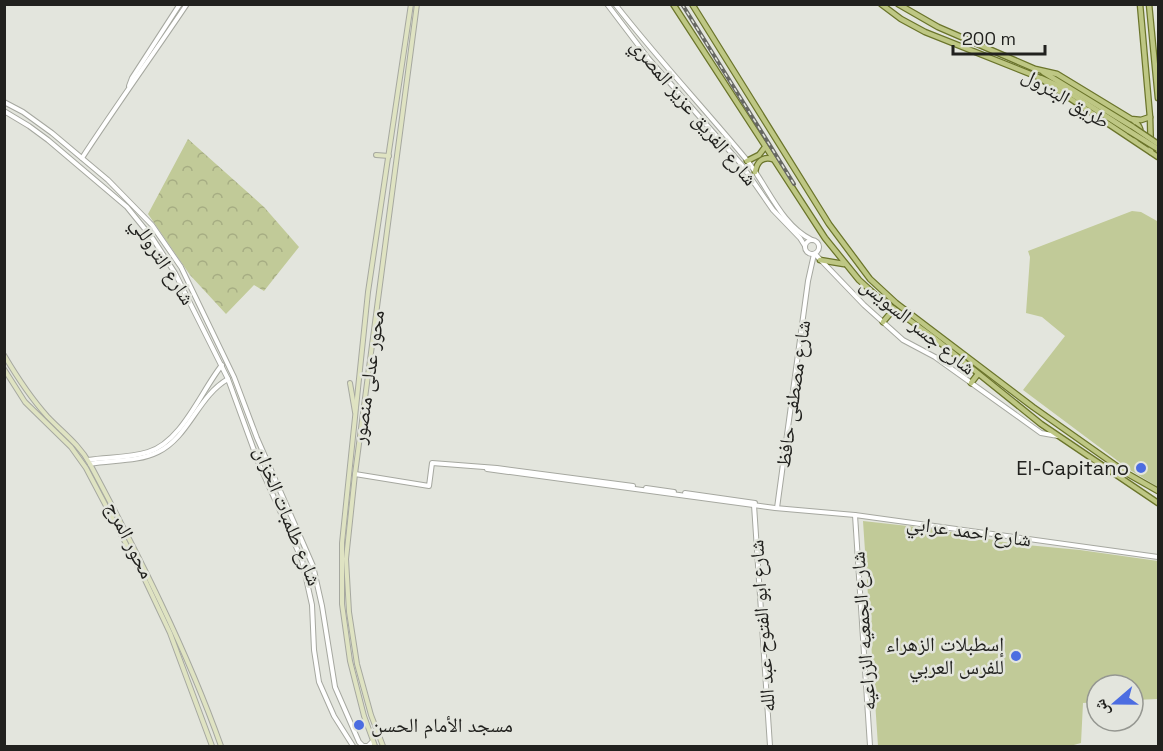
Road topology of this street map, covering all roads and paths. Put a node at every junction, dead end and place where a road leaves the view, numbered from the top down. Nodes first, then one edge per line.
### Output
1 (180, 4) edge
2 (187, 4) edge
3 (411, 4) edge
4 (417, 4) edge
5 (607, 4) edge
6 (615, 4) edge
7 (673, 4) edge
8 (692, 4) edge
9 (881, 4) edge
10 (898, 4) edge
11 (1140, 4) edge
12 (1149, 4) edge
13 (1158, 29) edge
14 (1152, 30) junction
15 (667, 68) junction
16 (1042, 70) junction
17 (661, 73) junction
18 (1038, 77) junction
19 (129, 87) junction
20 (1158, 98) edge
21 (4, 102) edge
22 (4, 111) edge
23 (1150, 117) junction
24 (1131, 119) junction
25 (1131, 129) junction
26 (1151, 130) junction
27 (1158, 134) edge
28 (1133, 140) junction
29 (1158, 146) edge
30 (765, 147) junction
31 (1151, 152) junction
32 (376, 155) dead end
33 (389, 156) junction
34 (1158, 157) edge
35 (82, 158) junction
36 (773, 159) junction
37 (747, 161) junction
38 (755, 172) junction
39 (801, 179) junction
40 (791, 187) junction
41 (809, 192) junction
42 (125, 197) junction
43 (798, 198) junction
44 (122, 202) junction
45 (825, 238) junction
46 (812, 240) junction
47 (819, 244) junction
48 (805, 246) junction
49 (807, 253) junction
50 (814, 254) junction
51 (820, 260) junction
52 (844, 264) junction
53 (808, 281) junction
54 (368, 292) junction
55 (379, 294) junction
56 (367, 302) junction
57 (377, 305) junction
58 (894, 309) junction
59 (883, 322) junction
60 (4, 355) edge
61 (222, 365) junction
62 (4, 369) edge
63 (978, 374) junction
64 (234, 377) joint
65 (228, 379) junction
66 (350, 383) dead end
67 (971, 383) junction
68 (1033, 407) junction
69 (44, 412) junction
70 (1028, 414) junction
71 (38, 416) junction
72 (1046, 416) junction
73 (250, 419) junction
74 (356, 419) junction
75 (243, 422) junction
76 (1041, 424) junction
77 (1058, 436) junction
78 (89, 462) junction
79 (487, 469) junction
80 (355, 474) junction
81 (1158, 491) edge
82 (1158, 503) edge
83 (754, 505) junction
84 (778, 507) junction
85 (855, 515) junction
86 (1158, 557) edge
87 (326, 637) junction
88 (314, 638) junction
89 (198, 685) junction
90 (191, 687) junction
91 (373, 741) junction
92 (212, 747) edge
93 (220, 747) edge
94 (353, 747) edge
95 (375, 747) edge
96 (383, 747) edge
97 (770, 747) edge
98 (870, 747) edge

1 - 19 street
2 - 19 street
3 - 33 main road, محور عدلى منصور
4 - 55 main road, محور عدلى منصور
5 - 17 street, شارع الفريق عزيز المصري
6 - 15 street, شارع الفريق عزيز المصري
7 - 30 main road, شارع جسر السويس
8 - 39 main road, شارع جسر السويس
9 - 18 main road, طريق البترول
10 - 16 main road, طريق البترول
11 - 23 main road
12 - 14 main road
13 - 14 main road
14 - 20 main road
15 - 17 street
15 - 37 street, شارع الفريق عزيز المصري
16 - 24 main road, طريق البترول
16 - 25 main road
17 - 48 street, شارع الفريق عزيز المصري
18 - 25 main road
18 - 28 main road, طريق البترول
19 - 35 street
21 - 35 street, شارع التروللي
22 - 44 street, شارع التروللي
23 - 24 main road, طريق البترول
23 - 26 main road
24 - 28 main road
25 - 29 main road, bridge
26 - 27 main road
26 - 31 main road
28 - 31 main road, طريق البترول
30 - 36 main road, شارع جسر السويس
30 - 37 main road
31 - 34 main road, طريق البترول
32 - 33 main road
33 - 54 main road, محور عدلى منصور
35 - 42 street, شارع التروللي
36 - 38 main road
36 - 40 main road, شارع جسر السويس
37 - 38 street, شارع الفريق عزيز المصري
38 - 46 street, شارع الفريق عزيز المصري
39 - 40 main road
39 - 41 main road, شارع جسر السويس
40 - 43 main road, شارع جسر السويس
41 - 43 main road
41 - 68 main road, شارع جسر السويس
42 - 44 street
42 - 64 street, شارع التروللي
43 - 45 main road, شارع جسر السويس
44 - 61 street, شارع التروللي
45 - 47 main road
45 - 52 main road, شارع جسر السويس
46 - 47 street
46 - 48 street
47 - 50 street
48 - 49 street
49 - 50 street
49 - 53 street, شارع مصطفى حافظ
50 - 51 street
50 - 53 street, شارع مصطفى حافظ
51 - 52 main road
51 - 59 street
52 - 58 main road, شارع جسر السويس
53 - 84 street, شارع مصطفى حافظ
54 - 55 main road
54 - 56 main road, محور عدلى منصور
55 - 57 main road, محور عدلى منصور
56 - 57 main road
56 - 74 main road, محور عدلى منصور
57 - 80 main road, محور عدلى منصور
58 - 59 main road
58 - 63 main road, شارع جسر السويس
59 - 67 street
60 - 69 main road, محور المرج
61 - 65 street, شارع التروللي
61 - 78 street
62 - 71 main road, محور المرج
63 - 67 main road
63 - 70 main road, شارع جسر السويس
64 - 73 street, شارع طلمبات الخزان
65 - 75 street, شارع طلمبات الخزان
65 - 78 street
66 - 74 main road
67 - 77 street
68 - 70 main road
68 - 72 main road, شارع جسر السويس
69 - 71 main road
69 - 78 main road, محور المرج
70 - 76 main road, شارع جسر السويس
71 - 90 main road, محور المرج
72 - 76 main road
72 - 81 main road, شارع جسر السويس
73 - 75 street
73 - 87 street, شارع طلمبات الخزان
74 - 91 main road, محور عدلى منصور
75 - 88 street, شارع طلمبات الخزان
76 - 77 main road, شارع جسر السويس
77 - 82 main road, شارع جسر السويس
78 - 89 main road, محور المرج
79 - 80 street, شارع احمد عرابي
79 - 83 street, شارع احمد عرابي
79 - 84 street, شارع احمد عرابي
80 - 96 main road, محور عدلى منصور
83 - 84 street, شارع احمد عرابي
83 - 97 street, شارع ابو الفتوح عبد الله
84 - 85 street, شارع احمد عرابي
85 - 86 street, شارع احمد عرابي
85 - 98 street, شارع الجمعيه الزراعيه
87 - 88 street
87 - 91 street, شارع طلمبات الخزان
88 - 94 street, شارع طلمبات الخزان
89 - 90 main road
89 - 93 main road, محور المرج
90 - 92 main road, محور المرج
91 - 95 main road, محور عدلى منصور

